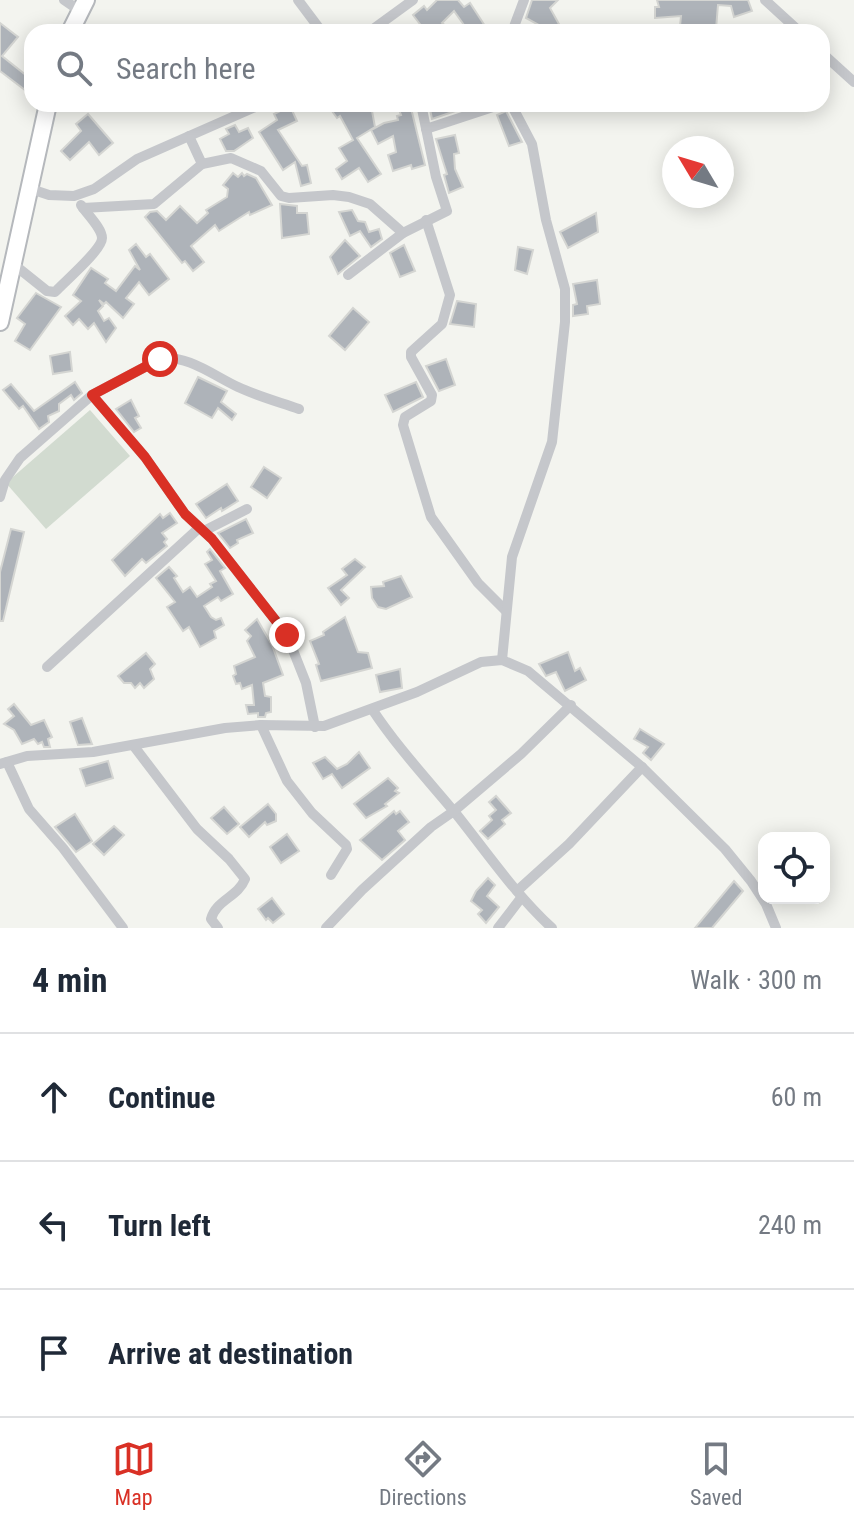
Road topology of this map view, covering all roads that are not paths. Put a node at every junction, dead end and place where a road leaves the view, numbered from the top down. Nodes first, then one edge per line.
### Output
1 (64, 0) edge
2 (298, 0) edge
3 (413, 0) edge
4 (524, 0) edge
5 (765, 0) edge
6 (83, 5) edge
7 (74, 24) edge
8 (316, 24) edge
9 (389, 24) edge
10 (515, 24) edge
11 (791, 24) edge
12 (830, 60) edge
13 (854, 82) edge
14 (46, 112) edge
15 (244, 112) edge
16 (423, 112) edge
17 (478, 112) edge
18 (515, 112) edge
19 (426, 129) junction
20 (189, 136) junction
21 (202, 164) junction
22 (28, 188) junction
23 (74, 196) junction
24 (83, 208) junction
25 (426, 220) junction
26 (403, 233) junction
27 (12, 263) junction
28 (348, 275) dead end
29 (4, 279) edge
30 (0, 322) edge
31 (92, 395) junction
32 (299, 409) dead end
33 (0, 497) edge
34 (247, 509) dead end
35 (201, 530) junction
36 (506, 611) junction
37 (502, 660) junction
38 (47, 667) dead end
39 (571, 705) junction
40 (372, 709) junction
41 (261, 725) junction
42 (315, 727) junction
43 (133, 745) junction
44 (4, 763) edge
45 (642, 767) junction
46 (454, 811) junction
47 (331, 875) dead end
48 (519, 895) junction
49 (215, 927) edge
50 (123, 928) edge
51 (326, 928) edge
52 (498, 928) edge
53 (552, 928) edge
54 (776, 928) edge

1 - 6 street
2 - 8 street
3 - 9 street
4 - 10 street
5 - 11 street
6 - 7 main road
12 - 13 street
14 - 22 main road
15 - 20 street
16 - 19 street
17 - 19 street
18 - 36 street
19 - 25 street
20 - 21 street
20 - 23 street
21 - 24 street
21 - 26 street
22 - 23 street
22 - 27 main road
23 - 24 street
24 - 27 street
25 - 26 street
25 - 36 street
26 - 28 street
27 - 29 main road
29 - 30 main road
31 - 32 street
31 - 33 street
31 - 35 street
34 - 35 street
35 - 38 street
35 - 42 street
36 - 37 street
37 - 39 street
37 - 40 street
39 - 45 street
39 - 46 street
40 - 42 street
40 - 46 street
41 - 42 street
41 - 43 street
41 - 47 street
43 - 44 street
43 - 49 street
44 - 50 street
45 - 48 street
45 - 54 street
46 - 48 street
46 - 51 street
48 - 52 street
48 - 53 street

